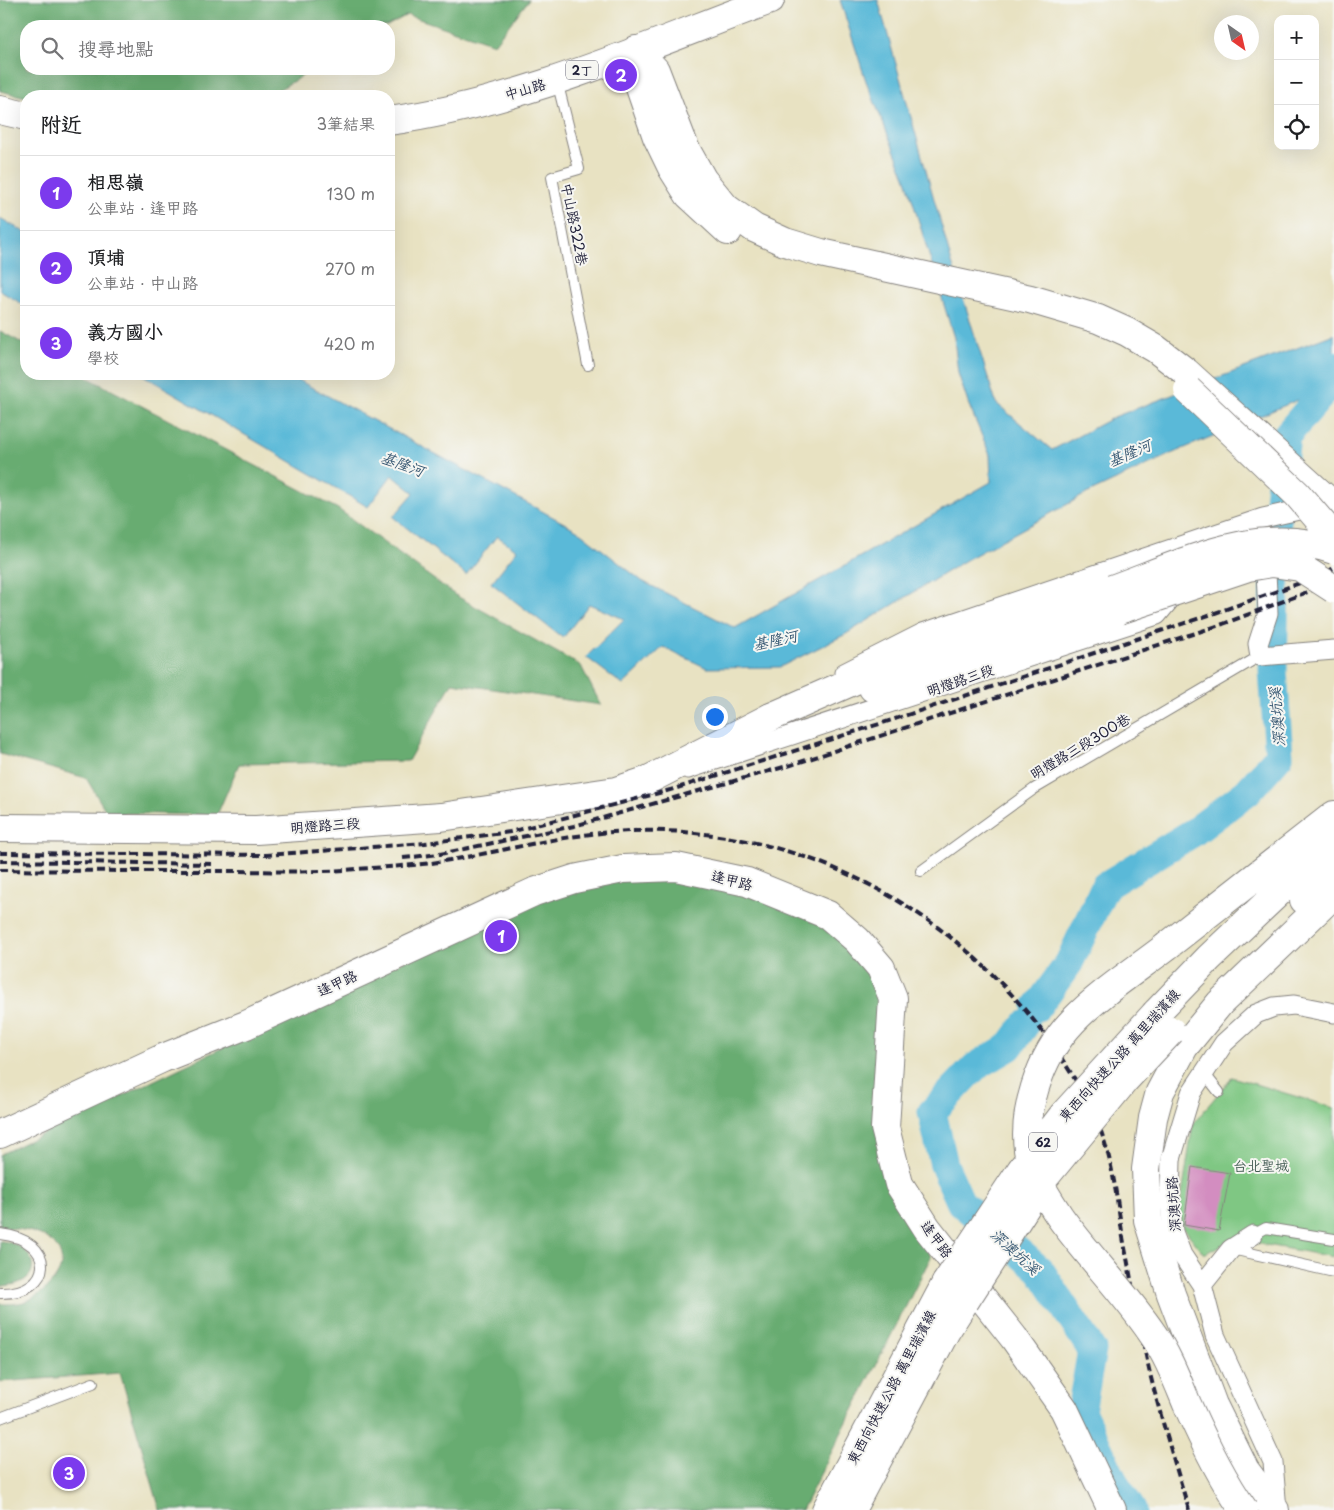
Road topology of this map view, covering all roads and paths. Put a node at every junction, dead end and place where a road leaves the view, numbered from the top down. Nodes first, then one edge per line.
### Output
1 (770, 0) edge
2 (636, 50) junction
3 (557, 80) junction
4 (0, 110) edge
5 (20, 115) edge
6 (395, 120) edge
7 (856, 269) junction
8 (588, 365) dead end
9 (1334, 502) edge
10 (1334, 506) edge
11 (1263, 518) junction
12 (1241, 526) junction
13 (1334, 538) edge
14 (1172, 550) junction
15 (1334, 550) edge
16 (1186, 580) junction
17 (1334, 589) edge
18 (1116, 599) junction
19 (1334, 650) edge
20 (1260, 656) junction
21 (771, 717) junction
22 (646, 781) junction
23 (1334, 815) edge
24 (0, 828) edge
25 (1334, 840) edge
26 (921, 871) dead end
27 (1334, 872) edge
28 (1334, 894) edge
29 (1334, 1013) edge
30 (1170, 1030) junction
31 (1204, 1073) junction
32 (1219, 1092) dead end
33 (0, 1134) edge
34 (0, 1234) edge
35 (1253, 1236) joint
36 (1334, 1239) edge
37 (1231, 1249) junction
38 (1334, 1272) edge
39 (1202, 1285) junction
40 (955, 1292) junction
41 (0, 1293) edge
42 (93, 1383) dead end
43 (0, 1418) edge
44 (826, 1510) edge
45 (851, 1510) edge
46 (1112, 1510) edge
47 (1244, 1510) edge
48 (1276, 1510) edge

1 - 2 main road, 中山路 / 2丁
2 - 3 main road, 中山路 / 2丁
2 - 7 main road
3 - 6 main road, 中山路 / 2丁
3 - 8 lane, 中山路322巷
4 - 5 main road
7 - 10 main road
7 - 13 main road, bridge
9 - 11 street, 明燈路三段
11 - 12 street, 明燈路三段
11 - 20 street
12 - 14 street, 明燈路三段
12 - 16 street, 明燈路三段
14 - 16 street
14 - 21 street, 明燈路三段
15 - 18 main road, bridge
16 - 22 street, 明燈路三段
17 - 18 main road, bridge
18 - 21 main road
19 - 20 street
20 - 26 lane, 明燈路三段300巷
21 - 22 main road, 明燈路三段
22 - 24 main road, 明燈路三段
23 - 47 main road, bridge
25 - 30 main road, 東西向快速公路 萬里瑞濱線 / 62
27 - 30 main road, 東西向快速公路 萬里瑞濱線 / 62
28 - 30 main road
29 - 31 street, 深澳坑路
30 - 40 main road, 東西向快速公路 萬里瑞濱線 / 62, bridge
30 - 48 main road
31 - 32 lane
31 - 39 street, 深澳坑路
33 - 46 main road, 逢甲路
34 - 41 lane
35 - 36 lane
35 - 37 street
37 - 38 lane
37 - 39 street
39 - 48 street, 深澳坑路
40 - 44 main road, 東西向快速公路 萬里瑞濱線 / 62
40 - 45 main road, 東西向快速公路 萬里瑞濱線 / 62
42 - 43 lane

